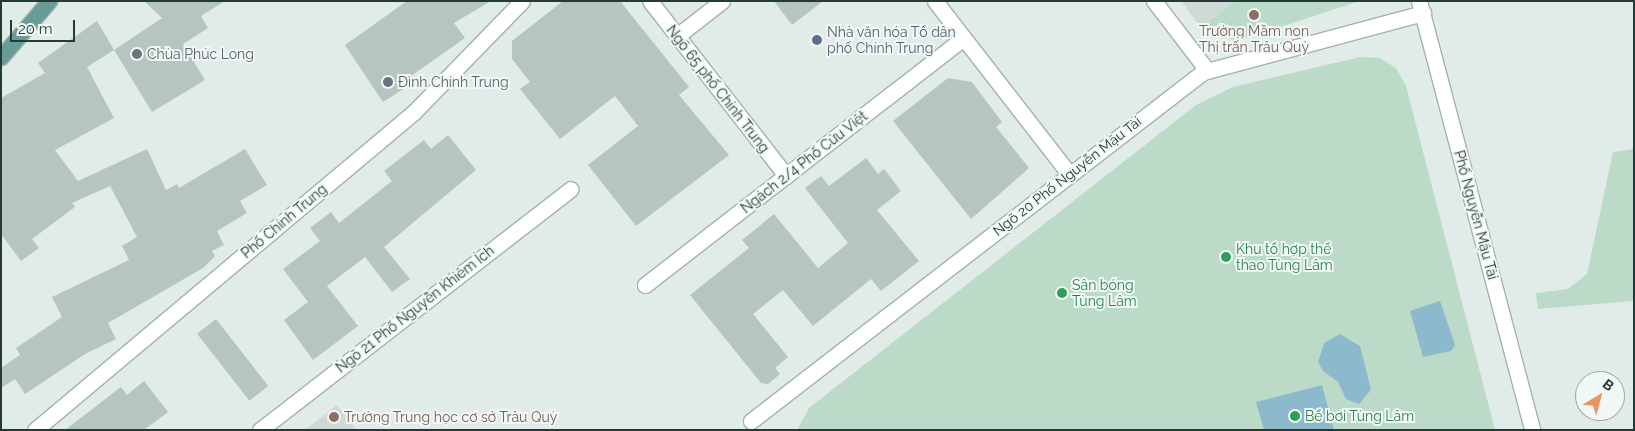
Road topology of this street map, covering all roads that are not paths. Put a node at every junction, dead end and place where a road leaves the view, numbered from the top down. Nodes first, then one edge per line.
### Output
1 (49, 1) edge
2 (522, 1) edge
3 (650, 1) edge
4 (722, 1) edge
5 (935, 1) edge
6 (1154, 1) edge
7 (1421, 7) edge
8 (677, 36) junction
9 (964, 38) junction
10 (1, 57) edge
11 (1207, 70) junction
12 (1069, 174) junction
13 (786, 176) junction
14 (571, 189) dead end
15 (645, 285) dead end
16 (750, 421) dead end
17 (35, 430) edge
18 (260, 430) edge
19 (1532, 430) edge

1 - 10 main road
2 - 17 street, Phố Chính Trung
3 - 8 street, Ngõ 65 phố Chính Trung
4 - 8 street
5 - 9 street
6 - 11 street
7 - 11 street, Ngõ 20 Phố Nguyễn Mậu Tài
7 - 19 street, Phố Nguyễn Mậu Tài
8 - 13 street, Ngõ 65 phố Chính Trung
9 - 12 street
9 - 13 street, Ngách 2/4 Phố Cửu Việt
11 - 12 street, Ngõ 20 Phố Nguyễn Mậu Tài
12 - 16 street, Ngõ 20 Phố Nguyễn Mậu Tài
13 - 15 street, Ngách 2/4 Phố Cửu Việt
14 - 18 street, Ngõ 21 Phố Nguyễn Khiêm Ích

